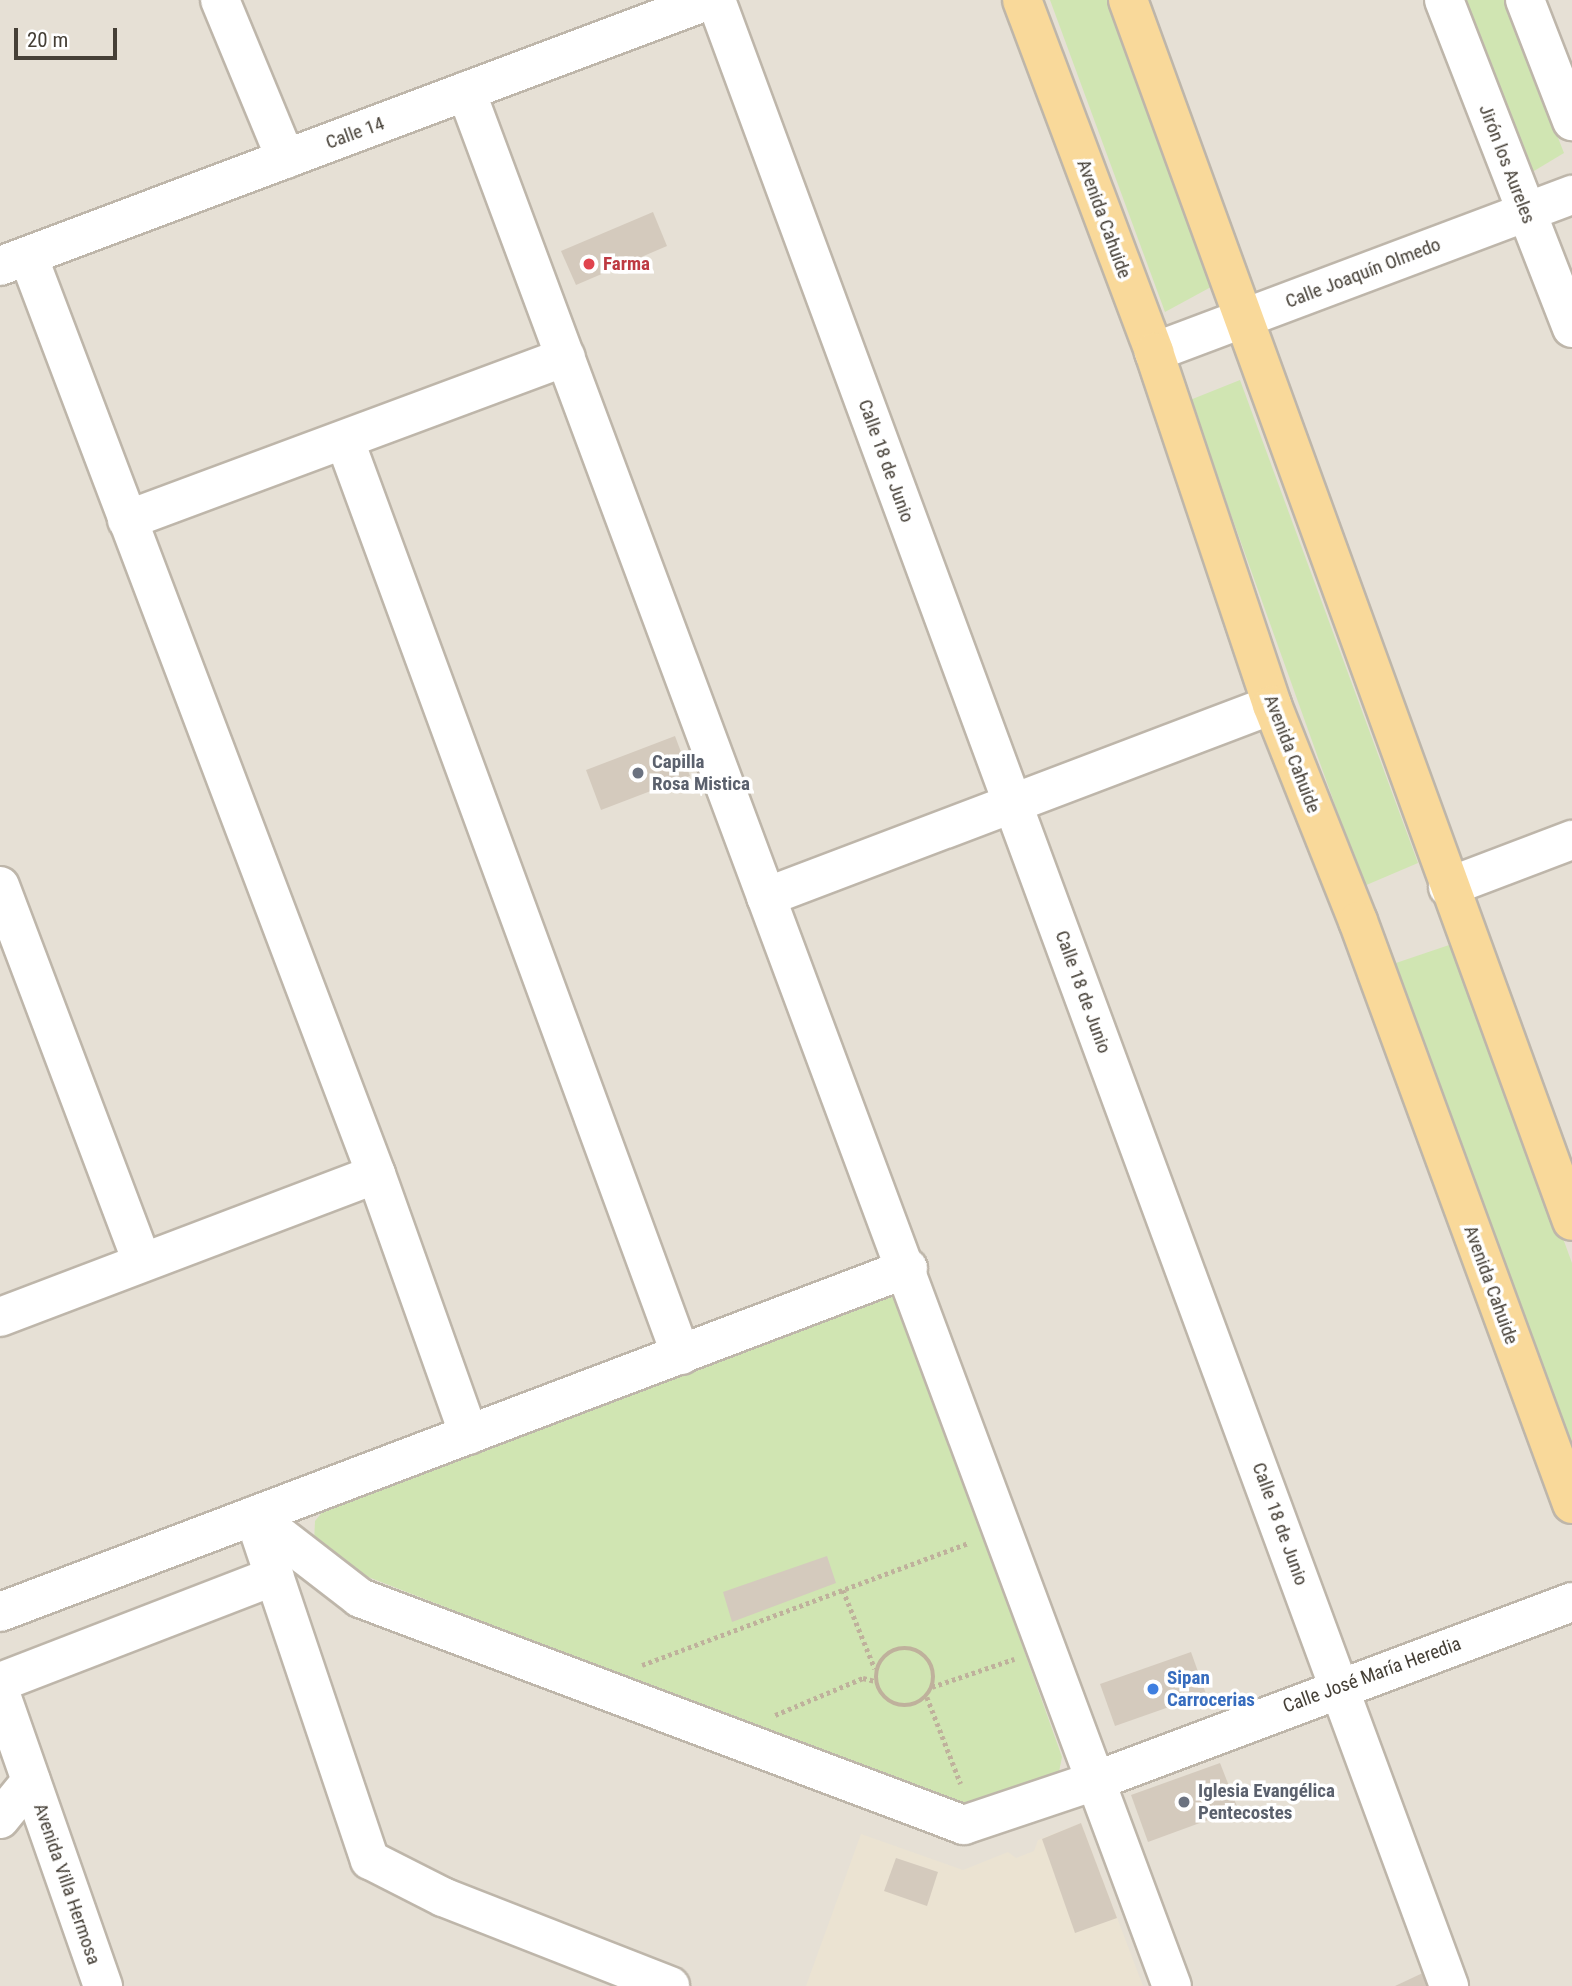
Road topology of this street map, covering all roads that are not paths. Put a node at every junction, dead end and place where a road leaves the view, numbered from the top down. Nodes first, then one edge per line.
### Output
1 (220, 0) edge
2 (709, 0) edge
3 (716, 0) edge
4 (1022, 0) edge
5 (1128, 0) edge
6 (1444, 0) edge
7 (1525, 0) edge
8 (467, 91) junction
9 (1572, 121) edge
10 (286, 159) junction
11 (1572, 195) edge
12 (1525, 211) junction
13 (14, 261) edge
14 (1242, 319) junction
15 (1572, 328) edge
16 (1154, 352) junction
17 (566, 357) junction
18 (345, 441) junction
19 (127, 520) junction
20 (1272, 705) junction
21 (1014, 806) junction
22 (1572, 840) edge
23 (0, 886) edge
24 (1448, 887) junction
25 (766, 897) junction
26 (376, 1174) junction
27 (1572, 1221) edge
28 (142, 1261) junction
29 (908, 1268) junction
30 (0, 1317) edge
31 (681, 1355) junction
32 (469, 1435) junction
33 (1572, 1504) edge
34 (254, 1516) junction
35 (274, 1576) junction
36 (1572, 1602) edge
37 (0, 1612) edge
38 (0, 1682) edge
39 (1340, 1686) junction
40 (0, 1692) edge
41 (31, 1781) junction
42 (1095, 1781) junction
43 (0, 1819) edge
44 (103, 1986) edge
45 (670, 1986) edge
46 (1172, 1986) edge
47 (1449, 1986) edge

1 - 10 street
2 - 8 street, Calle 14
3 - 21 street, Calle 18 de Junio
4 - 16 main road, Avenida Cahuide
5 - 14 main road
6 - 12 street, Jirón los Aureles
7 - 9 street
8 - 10 street, Calle 14
8 - 17 street
10 - 13 street, Calle 14
11 - 12 street, Calle Joaquín Olmedo
12 - 14 street, Calle Joaquín Olmedo
12 - 15 street, Jirón los Aureles
13 - 19 street
14 - 16 street, Calle Joaquín Olmedo
14 - 24 main road
16 - 20 main road, Avenida Cahuide
17 - 18 street
17 - 25 street
18 - 19 street
18 - 31 street
19 - 26 street
20 - 21 street
20 - 33 main road, Avenida Cahuide
21 - 25 street
21 - 39 street, Calle 18 de Junio
22 - 24 street
23 - 28 street
24 - 27 main road
25 - 29 street
26 - 28 street
26 - 32 street
28 - 30 street
29 - 31 street
29 - 42 street
31 - 32 street
32 - 34 street
34 - 35 street
34 - 37 street
34 - 42 street, Calle José María Heredia
35 - 38 street
35 - 45 street
36 - 39 street, Calle José María Heredia
39 - 42 street, Calle José María Heredia
39 - 47 street, Calle 18 de Junio
40 - 41 street, Avenida Villa Hermosa
41 - 43 street, Avenida Villa Hermosa
41 - 44 street, Avenida Villa Hermosa
42 - 46 street

